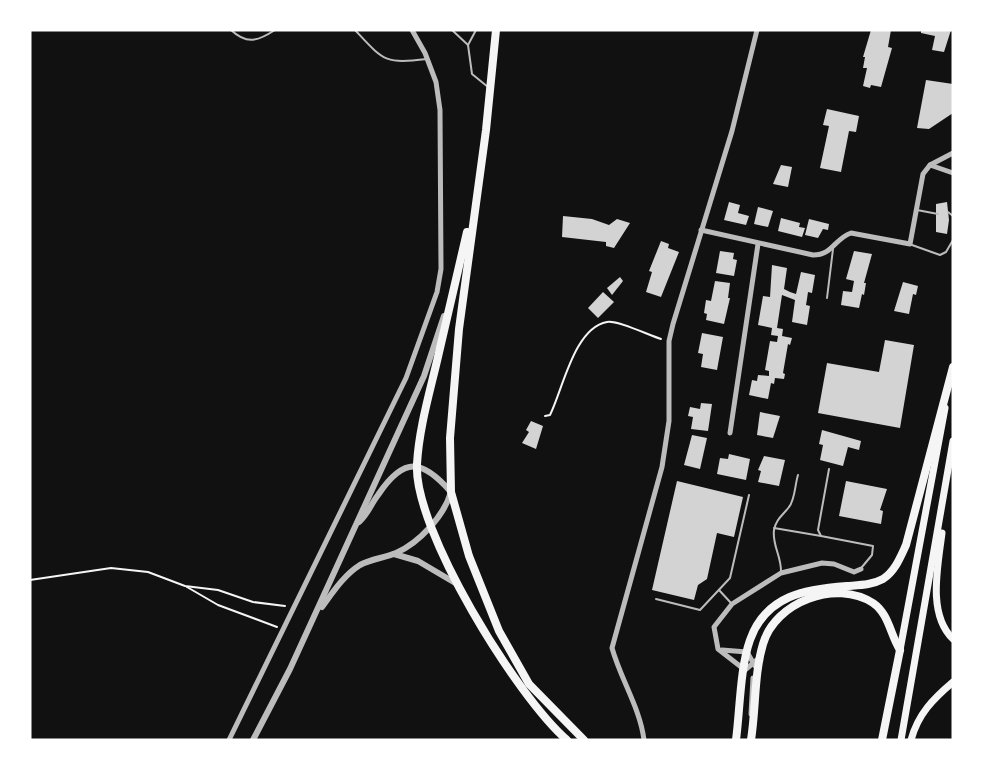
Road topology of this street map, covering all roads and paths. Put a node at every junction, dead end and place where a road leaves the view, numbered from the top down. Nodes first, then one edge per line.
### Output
1 (231, 30) edge
2 (275, 30) edge
3 (356, 30) edge
4 (412, 30) edge
5 (452, 30) edge
6 (476, 30) edge
7 (496, 30) edge
8 (758, 30) edge
9 (468, 45) junction
10 (428, 59) junction
11 (491, 89) junction
12 (953, 153) edge
13 (930, 165) junction
14 (953, 173) edge
15 (477, 193) junction
16 (916, 210) junction
17 (948, 212) dead end
18 (938, 214) dead end
19 (953, 216) edge
20 (701, 230) junction
21 (953, 240) edge
22 (758, 244) junction
23 (910, 244) junction
24 (833, 249) junction
25 (455, 284) junction
26 (827, 298) dead end
27 (669, 341) junction
28 (953, 367) edge
29 (545, 416) dead end
30 (730, 434) dead end
31 (953, 441) edge
32 (951, 454) junction
33 (417, 466) junction
34 (829, 469) dead end
35 (798, 475) dead end
36 (451, 492) junction
37 (749, 495) dead end
38 (356, 524) junction
39 (431, 525) junction
40 (774, 528) junction
41 (821, 536) junction
42 (393, 554) junction
43 (861, 569) joint
44 (781, 573) junction
45 (30, 580) edge
46 (458, 585) junction
47 (185, 586) junction
48 (719, 590) junction
49 (656, 599) dead end
50 (732, 604) junction
51 (292, 608) junction
52 (315, 616) junction
53 (283, 629) junction
54 (953, 639) edge
55 (718, 649) junction
56 (900, 650) junction
57 (747, 652) junction
58 (761, 656) junction
59 (755, 664) junction
60 (745, 670) junction
61 (953, 682) edge
62 (751, 737) edge
63 (229, 740) edge
64 (253, 740) edge
65 (567, 740) edge
66 (584, 740) edge
67 (644, 740) edge
68 (736, 740) edge
69 (882, 740) edge
70 (901, 740) edge
71 (911, 740) edge

1 - 2 lane
3 - 10 lane
4 - 10 street
5 - 9 lane
6 - 9 lane
7 - 11 main road
8 - 20 street
9 - 11 lane
10 - 51 street
11 - 15 main road
12 - 13 street
13 - 14 street
13 - 16 street
15 - 25 main road
15 - 36 main road
16 - 18 lane
16 - 23 street
17 - 19 lane
20 - 22 street
20 - 27 street
21 - 23 lane
22 - 24 street
22 - 30 street
23 - 24 street
24 - 26 lane
25 - 33 main road
25 - 38 street
27 - 29 path
27 - 67 street
28 - 56 main road
28 - 57 main road
31 - 32 main road
32 - 54 main road
32 - 70 main road
33 - 36 street
33 - 38 street
33 - 39 main road
34 - 41 lane
35 - 40 lane
36 - 39 street
36 - 66 main road
37 - 48 lane
38 - 52 street
39 - 42 street
39 - 46 main road
40 - 41 lane
40 - 44 lane
41 - 43 lane
42 - 46 street
42 - 52 street
43 - 44 street
44 - 50 street
45 - 47 path
46 - 65 main road
47 - 51 path
47 - 53 path
48 - 49 lane
48 - 50 lane
50 - 55 street
51 - 53 street
52 - 64 street
53 - 63 street
55 - 57 street
55 - 60 street
56 - 58 main road
56 - 69 highway
57 - 59 street
57 - 60 main road
58 - 59 street
58 - 62 main road
59 - 60 street
59 - 62 street
60 - 68 main road
61 - 71 main road

